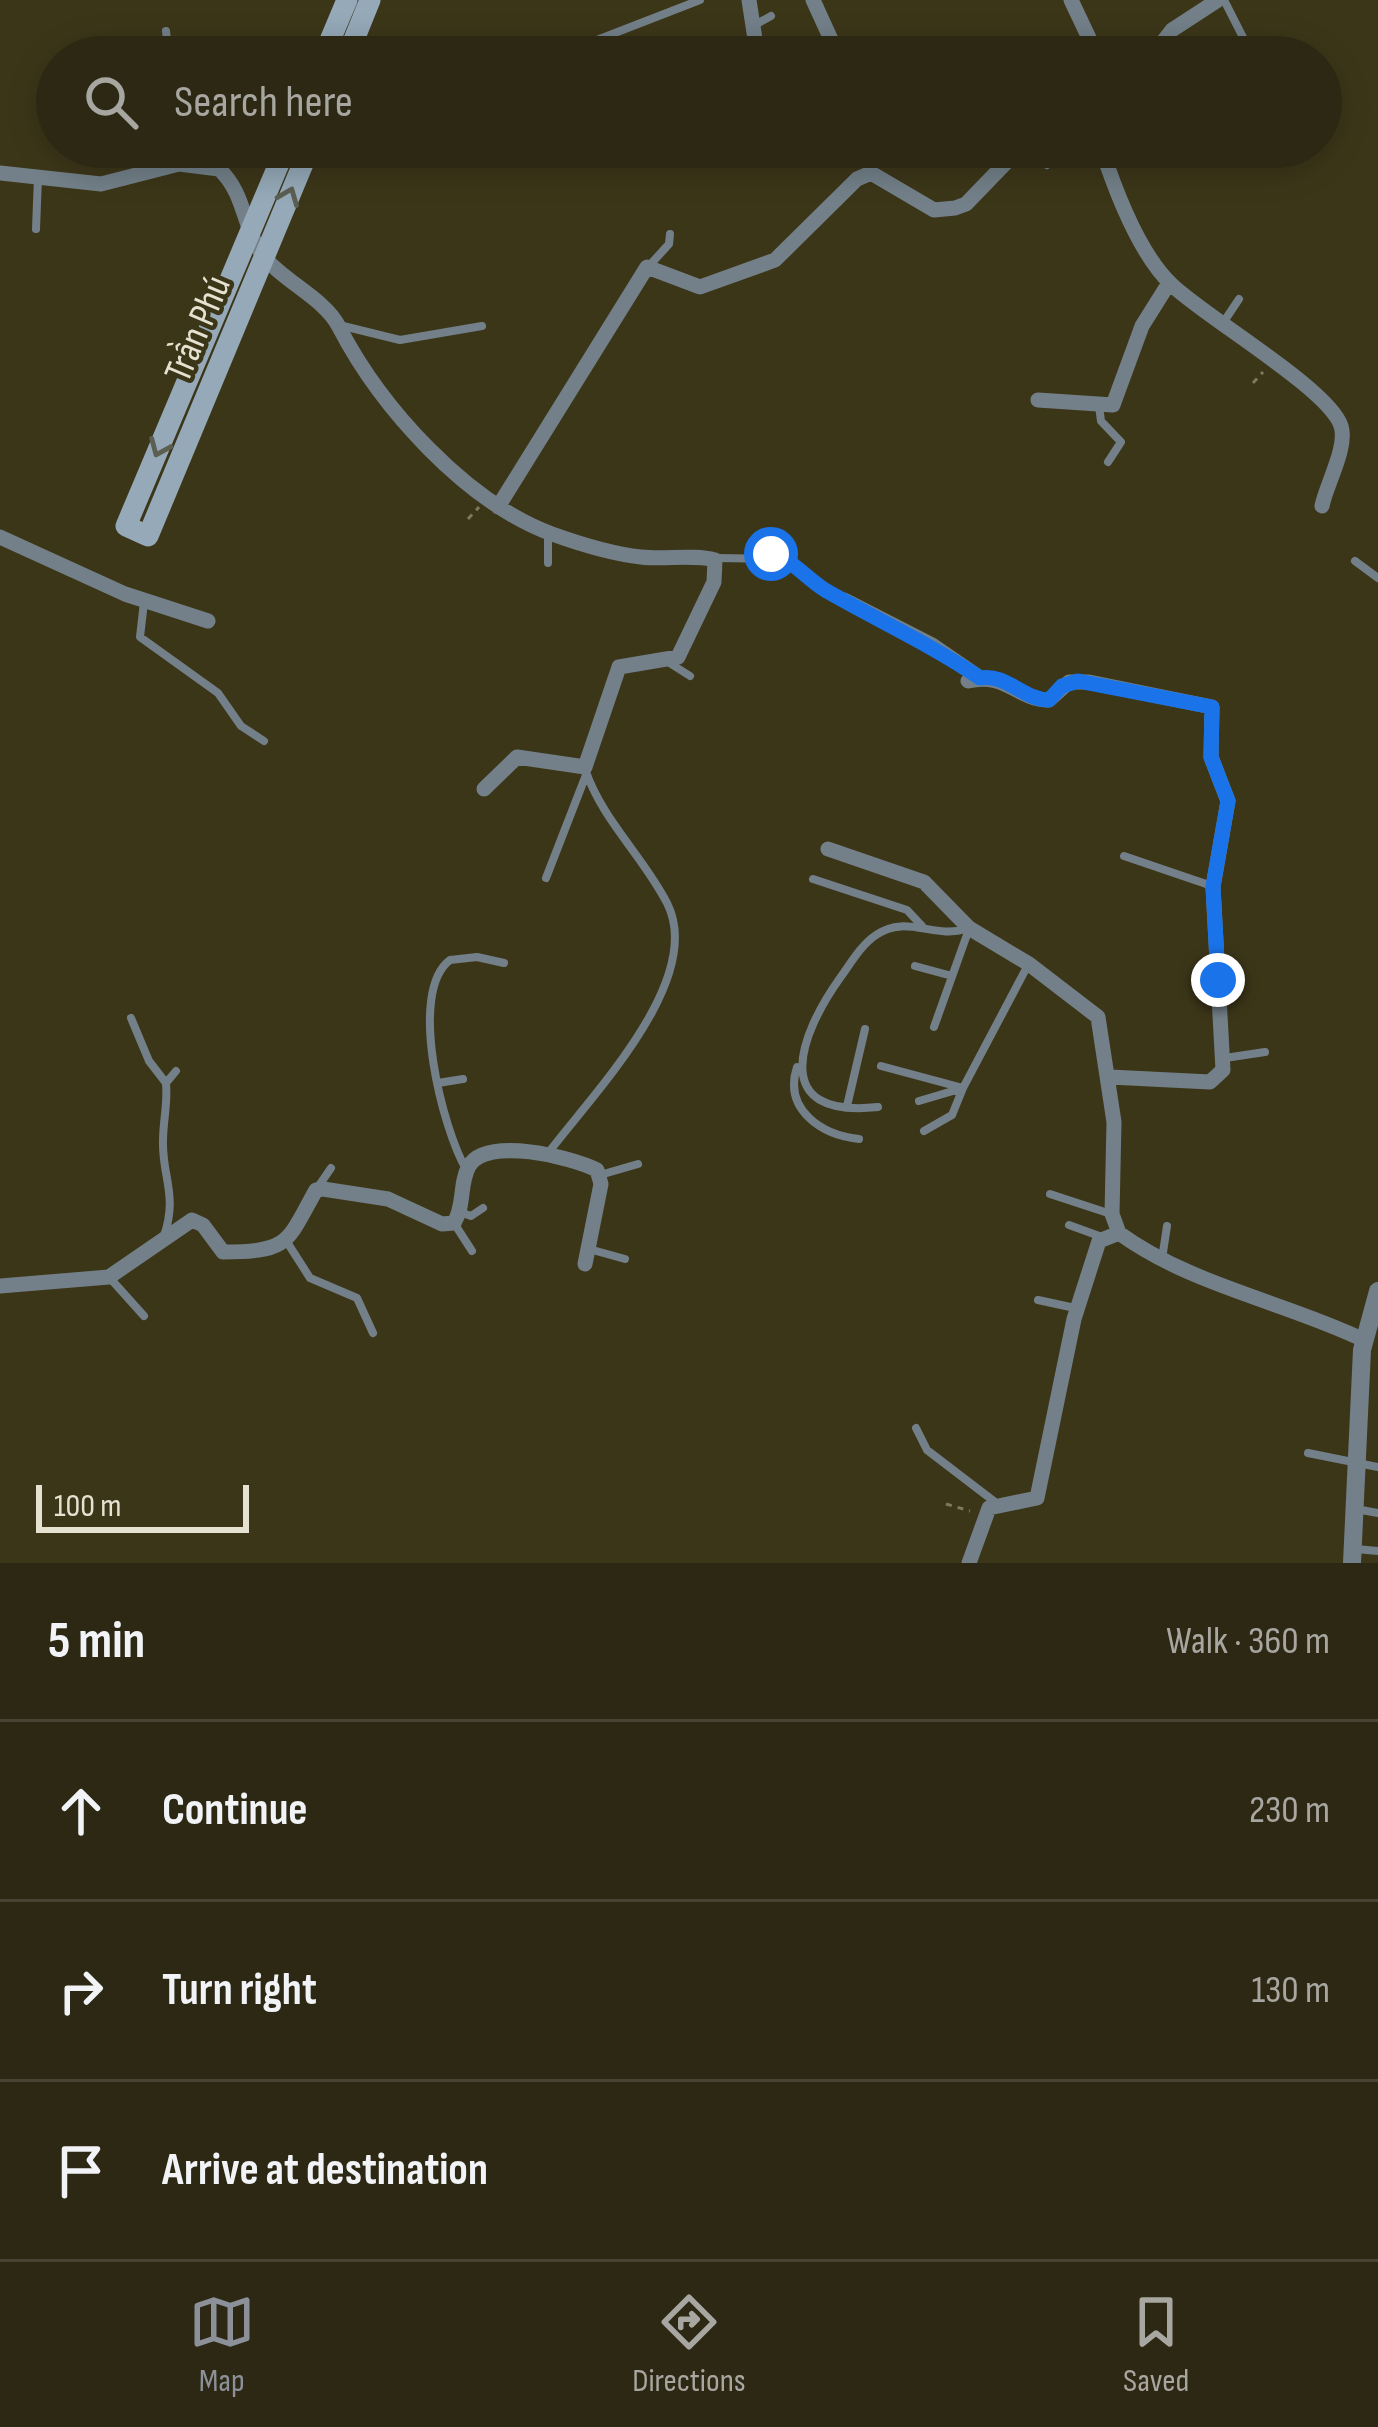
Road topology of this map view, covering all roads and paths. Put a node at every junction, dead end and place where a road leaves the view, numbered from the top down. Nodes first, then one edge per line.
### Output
1 (347, 0) edge
2 (370, 0) edge
3 (700, 0) edge
4 (749, 0) edge
5 (813, 0) edge
6 (1071, 0) edge
7 (1221, 0) edge
8 (771, 16) dead end
9 (166, 31) dead end
10 (754, 33) joint
11 (167, 36) edge
12 (332, 36) edge
13 (355, 36) edge
14 (605, 36) edge
15 (829, 36) edge
16 (1088, 36) edge
17 (1167, 36) edge
18 (1241, 36) edge
19 (145, 168) edge
20 (214, 168) edge
21 (277, 168) edge
22 (301, 168) edge
23 (1001, 168) edge
24 (1110, 168) edge
25 (0, 173) edge
26 (38, 176) junction
27 (36, 229) dead end
28 (251, 233) junction
29 (670, 234) dead end
30 (264, 257) junction
31 (649, 266) junction
32 (1169, 283) junction
33 (1239, 299) dead end
34 (1223, 324) junction
35 (339, 325) junction
36 (482, 326) dead end
37 (1038, 400) dead end
38 (1099, 405) junction
39 (1108, 462) dead end
40 (1322, 506) dead end
41 (498, 507) junction
42 (548, 532) junction
43 (0, 537) edge
44 (711, 558) junction
45 (1355, 561) dead end
46 (548, 563) dead end
47 (1378, 578) edge
48 (844, 600) joint
49 (144, 602) junction
50 (208, 621) dead end
51 (668, 662) junction
52 (690, 676) dead end
53 (264, 741) dead end
54 (586, 771) junction
55 (484, 789) dead end
56 (828, 849) dead end
57 (1124, 856) dead end
58 (546, 878) dead end
59 (813, 878) dead end
60 (1213, 886) junction
61 (923, 927) junction
62 (969, 928) junction
63 (504, 963) dead end
64 (1029, 964) junction
65 (915, 966) dead end
66 (952, 976) junction
67 (130, 1018) dead end
68 (934, 1027) dead end
69 (865, 1029) dead end
70 (1264, 1052) dead end
71 (1222, 1058) junction
72 (799, 1063) junction
73 (881, 1066) dead end
74 (176, 1071) dead end
75 (1110, 1077) junction
76 (463, 1079) dead end
77 (166, 1083) junction
78 (438, 1083) junction
79 (963, 1088) junction
80 (919, 1101) dead end
81 (847, 1106) junction
82 (878, 1106) dead end
83 (924, 1131) dead end
84 (860, 1139) dead end
85 (549, 1153) junction
86 (638, 1164) dead end
87 (331, 1168) dead end
88 (466, 1171) junction
89 (600, 1174) junction
90 (316, 1190) junction
91 (1050, 1194) dead end
92 (483, 1208) dead end
93 (1112, 1214) junction
94 (457, 1217) junction
95 (1069, 1225) dead end
96 (1167, 1226) dead end
97 (164, 1235) junction
98 (1111, 1235) junction
99 (287, 1242) junction
100 (472, 1251) dead end
101 (587, 1256) joint
102 (625, 1259) dead end
103 (1162, 1259) junction
104 (109, 1277) junction
105 (0, 1286) edge
106 (1378, 1291) edge
107 (1038, 1300) dead end
108 (1076, 1309) junction
109 (144, 1316) dead end
110 (373, 1334) dead end
111 (1368, 1348) edge
112 (916, 1428) dead end
113 (1308, 1453) dead end
114 (1355, 1463) junction
115 (1378, 1467) edge
116 (946, 1504) dead end
117 (990, 1508) junction
118 (1354, 1509) junction
119 (1378, 1513) edge
120 (1378, 1551) edge
121 (1352, 1556) edge
122 (969, 1563) edge

1 - 12 main road
2 - 13 main road
3 - 14 lane
4 - 10 street
5 - 15 street
6 - 16 street
7 - 17 street
7 - 18 lane
8 - 10 lane
9 - 11 lane
19 - 26 street
20 - 28 street
21 - 28 main road, Trần Phú
30 -> 22 main road, Trần Phú
23 - 31 street
24 - 32 street
25 - 26 street
26 - 27 lane
28 - 30 street
28 -> 30 main road, Trần Phú
29 - 31 lane
30 - 35 street
31 - 41 street
32 - 34 street
32 - 38 street
33 - 34 lane
34 - 40 street
35 - 36 lane
35 - 41 street
37 - 38 street
38 - 39 lane
41 - 42 street
42 - 44 street
42 - 46 lane
43 - 49 street
44 - 48 lane
44 - 51 street
45 - 47 lane
48 - 60 street
49 - 50 street
49 - 53 lane
51 - 52 lane
51 - 54 street
54 - 55 street
54 - 58 lane
54 - 85 lane
56 - 62 street
57 - 60 lane
59 - 61 lane
60 - 71 street
61 - 62 lane
61 - 72 lane
62 - 64 street
62 - 66 lane
63 - 78 lane
64 - 75 street
64 - 79 lane
65 - 66 lane
66 - 68 lane
67 - 77 lane
69 - 81 lane
70 - 71 lane
71 - 75 street
72 - 81 lane
72 - 84 lane
73 - 79 lane
74 - 77 lane
75 - 93 street
76 - 78 lane
77 - 97 lane
78 - 88 lane
79 - 80 lane
79 - 83 lane
81 - 82 lane
85 - 88 street
85 - 89 street
86 - 89 lane
87 - 90 lane
88 - 94 street
89 - 101 street
90 - 94 street
90 - 99 street
91 - 93 lane
92 - 94 lane
93 - 98 street
94 - 100 lane
95 - 98 lane
96 - 103 lane
97 - 99 street
97 - 104 street
98 - 103 street
98 - 108 street
99 - 110 lane
101 - 102 lane
103 - 111 street
104 - 105 street
104 - 109 lane
106 - 111 street
107 - 108 lane
108 - 117 street
111 - 114 street
112 - 117 lane
113 - 114 lane
114 - 115 lane
114 - 118 street
116 - 117 path
117 - 122 street
118 - 119 lane
118 - 121 street
120 - 121 lane

